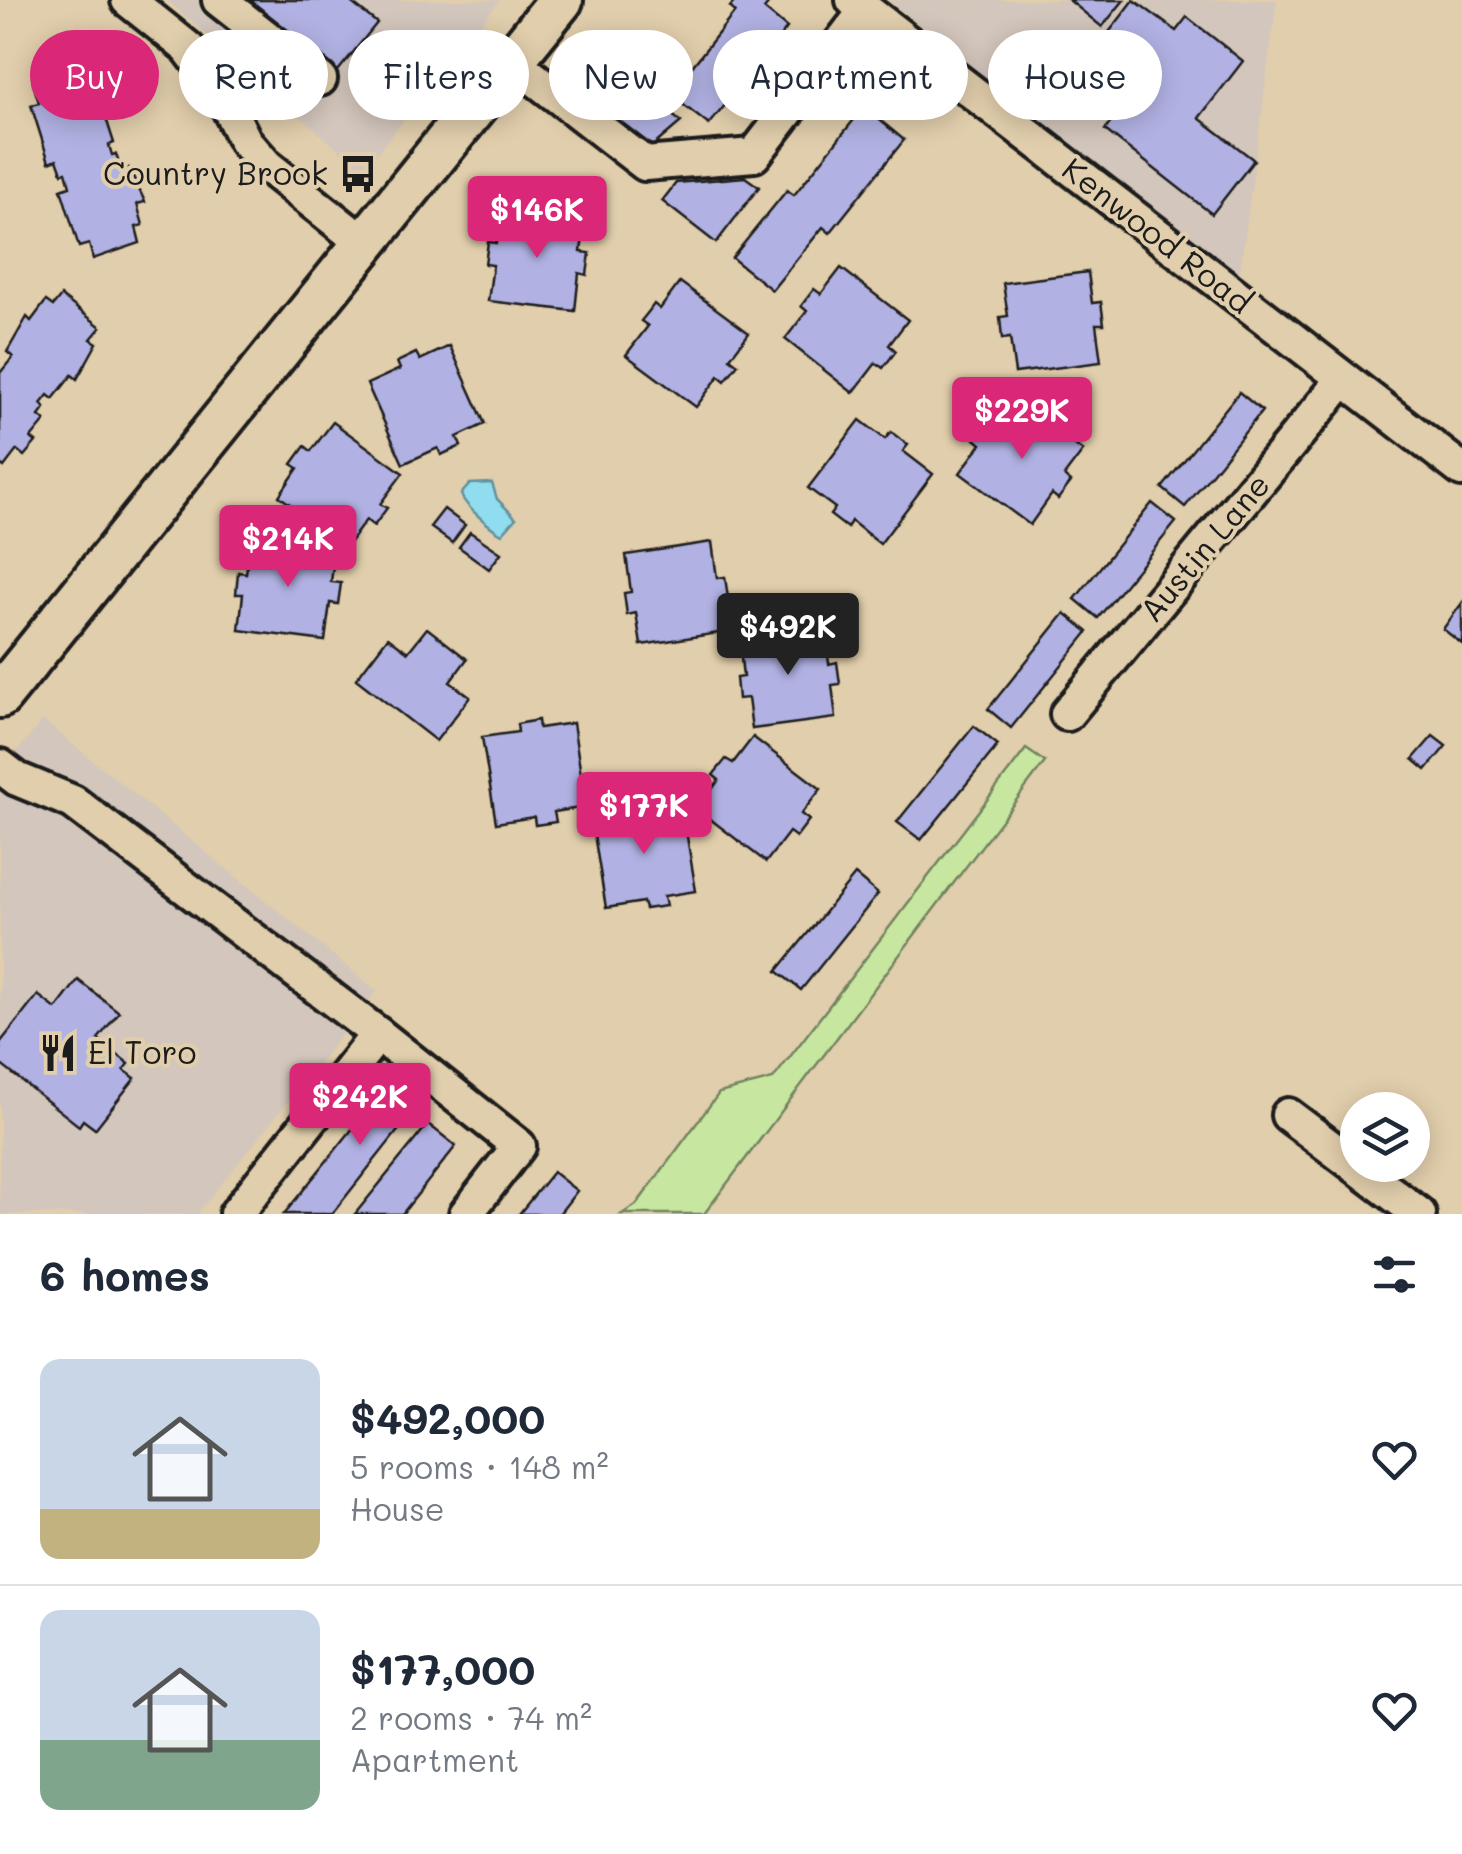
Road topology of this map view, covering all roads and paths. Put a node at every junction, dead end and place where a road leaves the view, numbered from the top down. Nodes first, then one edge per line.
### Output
1 (128, 0) edge
2 (220, 0) edge
3 (561, 0) edge
4 (859, 5) edge
5 (258, 30) edge
6 (529, 40) edge
7 (529, 74) edge
8 (465, 120) edge
9 (366, 244) junction
10 (1342, 381) junction
11 (1462, 470) edge
12 (0, 696) edge
13 (1067, 714) dead end
14 (0, 766) edge
15 (378, 1034) junction
16 (1288, 1115) dead end
17 (236, 1214) edge
18 (466, 1214) edge
19 (1419, 1214) edge

1 - 9 street
2 - 5 street
3 - 6 main road
4 - 7 street
4 - 10 street, Kenwood Road
8 - 9 main road
9 - 12 main road
10 - 11 street, Kenwood Road
10 - 13 street, Austin Lane
14 - 15 street
15 - 17 street
15 - 18 street
16 - 19 street

